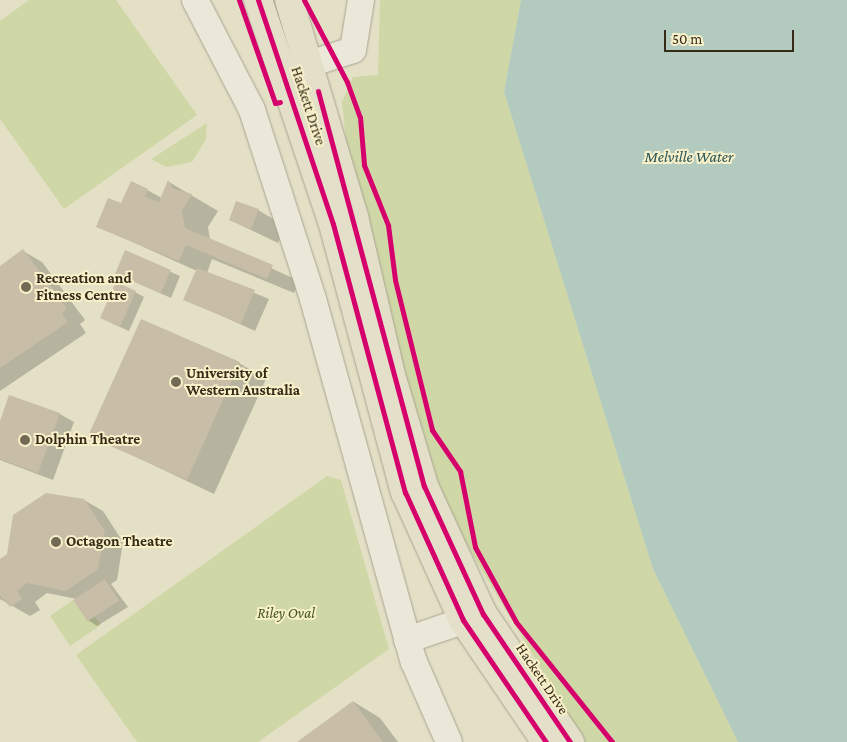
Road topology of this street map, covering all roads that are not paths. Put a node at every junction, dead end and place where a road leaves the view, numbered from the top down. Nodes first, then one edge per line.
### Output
1 (195, 0) edge
2 (258, 0) edge
3 (289, 0) edge
4 (361, 0) edge
5 (297, 68) junction
6 (473, 617) junction
7 (407, 640) junction
8 (449, 742) edge
9 (546, 742) edge
10 (570, 742) edge

1 - 7 lane
2 - 5 main road, Hackett Drive
3 - 5 main road, Hackett Drive
4 - 5 lane
5 - 6 main road, Hackett Drive
6 - 7 lane
6 - 9 main road, Hackett Drive
6 - 10 main road, Hackett Drive
7 - 8 lane

